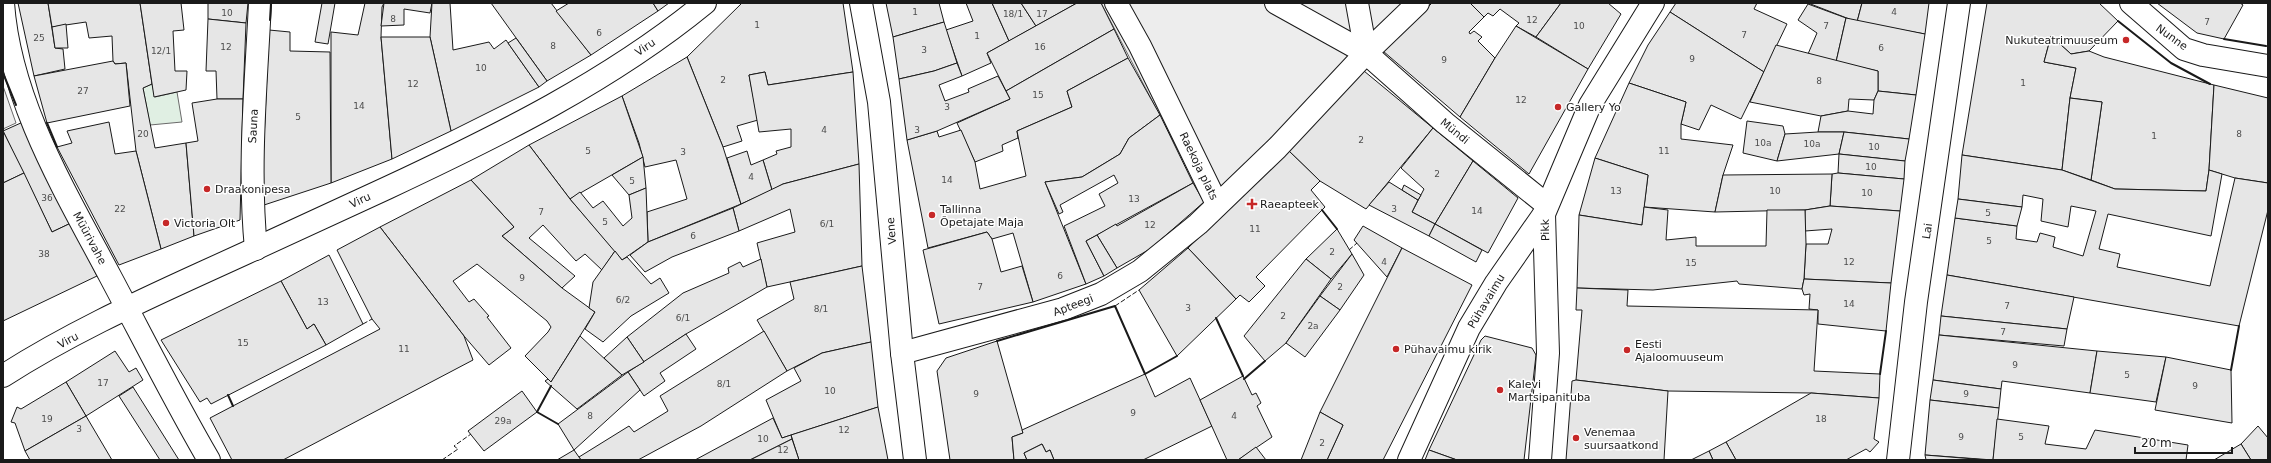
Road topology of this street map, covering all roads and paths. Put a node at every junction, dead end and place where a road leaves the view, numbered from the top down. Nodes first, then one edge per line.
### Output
1 (3, 3) edge
2 (260, 3) edge
3 (705, 3) edge
4 (861, 3) edge
5 (1116, 3) edge
6 (1276, 3) edge
7 (1357, 3) edge
8 (1418, 3) edge
9 (1959, 3) edge
10 (2131, 3) edge
11 (1648, 4) edge
12 (1366, 53) junction
13 (2268, 66) edge
14 (1217, 204) junction
15 (1546, 210) junction
16 (256, 249) junction
17 (127, 308) junction
18 (902, 353) junction
19 (3, 376) edge
20 (1894, 459) edge
21 (209, 460) edge
22 (915, 460) edge
23 (1409, 460) edge
24 (1540, 460) edge

1 - 17 street, Müürivahe
2 - 16 street, Sauna
3 - 16 street, Viru
4 - 18 street, Vene
5 - 14 street, Raekoja plats
6 - 12 street
7 - 12 street
8 - 12 street, Raekoja plats
9 - 20 street, Lai
10 - 13 street, Nunne
11 - 15 street, Pikk
12 - 14 street, Raekoja plats
12 - 15 street, Mündi
14 - 18 street, Apteegi
15 - 23 street, Pühavaimu
15 - 24 street, Pikk
16 - 17 street, Viru
17 - 19 street, Viru
17 - 21 street, Müürivahe
18 - 22 street, Vene

